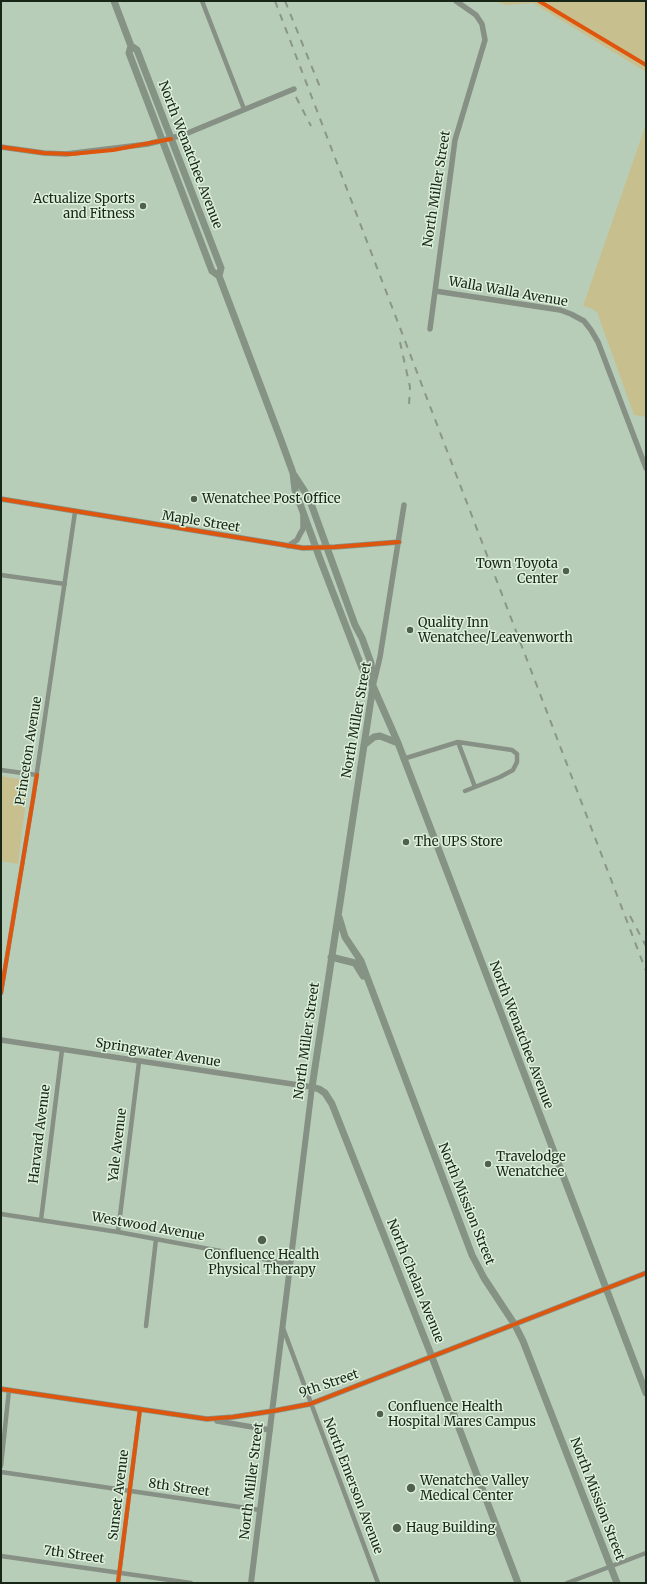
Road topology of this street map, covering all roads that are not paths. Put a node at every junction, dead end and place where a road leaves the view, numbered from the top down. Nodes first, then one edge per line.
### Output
1 (114, 1) edge
2 (202, 1) edge
3 (456, 1) edge
4 (131, 46) junction
5 (294, 89) dead end
6 (244, 109) junction
7 (171, 139) junction
8 (162, 141) junction
9 (1, 147) edge
10 (219, 276) junction
11 (435, 291) junction
12 (430, 329) dead end
13 (646, 468) edge
14 (293, 473) junction
15 (1, 499) edge
16 (404, 504) dead end
17 (75, 512) junction
18 (304, 513) junction
19 (399, 542) junction
20 (288, 546) junction
21 (317, 548) junction
22 (327, 548) junction
23 (1, 575) edge
24 (65, 584) junction
25 (373, 686) junction
26 (458, 742) junction
27 (398, 743) junction
28 (364, 745) junction
29 (403, 759) junction
30 (1, 770) edge
31 (37, 775) junction
32 (475, 787) junction
33 (465, 791) dead end
34 (338, 912) junction
35 (331, 957) junction
36 (368, 983) junction
37 (1, 993) edge
38 (1, 1040) edge
39 (62, 1050) junction
40 (139, 1062) junction
41 (312, 1087) junction
42 (1, 1214) edge
43 (41, 1220) junction
44 (118, 1232) junction
45 (156, 1239) junction
46 (290, 1264) junction
47 (646, 1273) edge
48 (606, 1289) junction
49 (515, 1325) junction
50 (146, 1326) dead end
51 (283, 1328) junction
52 (432, 1357) junction
53 (1, 1389) edge
54 (9, 1390) junction
55 (646, 1392) edge
56 (310, 1404) junction
57 (140, 1409) junction
58 (273, 1411) junction
59 (207, 1419) junction
60 (270, 1430) junction
61 (1, 1466) edge
62 (1, 1472) edge
63 (130, 1490) junction
64 (260, 1510) junction
65 (646, 1553) edge
66 (1, 1556) edge
67 (610, 1566) junction
68 (120, 1573) junction
69 (118, 1583) edge
70 (190, 1583) edge
71 (251, 1583) edge
72 (378, 1583) edge
73 (518, 1583) edge
74 (567, 1583) edge
75 (617, 1583) edge

1 - 4 main road, North Wenatchee Avenue
2 - 6 street
3 - 11 street, North Miller Street
4 - 7 main road, North Wenatchee Avenue
4 - 8 main road, North Wenatchee Avenue
5 - 6 street
6 - 7 street
7 - 8 street
7 - 10 main road, North Wenatchee Avenue
8 - 9 street
8 - 10 main road, North Wenatchee Avenue
10 - 14 main road, North Wenatchee Avenue
11 - 12 street, North Miller Street
11 - 13 street, Walla Walla Avenue
14 - 18 main road, North Wenatchee Avenue
14 - 22 main road, North Wenatchee Avenue
15 - 17 street, Maple Street
16 - 19 street, North Miller Street
17 - 20 street, Maple Street
17 - 24 street, Princeton Avenue
18 - 20 street
18 - 21 main road, North Wenatchee Avenue
19 - 22 street, Maple Street
19 - 25 street, North Miller Street
20 - 21 street, Maple Street
21 - 22 street, Maple Street
21 - 25 main road, North Wenatchee Avenue
22 - 25 main road, North Wenatchee Avenue
23 - 24 street
24 - 31 street, Princeton Avenue
25 - 27 main road, North Wenatchee Avenue
25 - 28 main road, North Miller Street
26 - 29 street
26 - 32 street
26 - 32 street
27 - 28 main road
27 - 29 main road, North Wenatchee Avenue
28 - 34 main road, North Miller Street
29 - 48 main road, North Wenatchee Avenue
30 - 31 street
31 - 37 street, Princeton Avenue
32 - 33 street
34 - 35 main road, North Miller Street
34 - 36 main road, North Mission Street
35 - 36 main road, North Mission Street
35 - 41 main road, North Miller Street
36 - 49 main road, North Mission Street
38 - 39 street, Springwater Avenue
39 - 40 street, Springwater Avenue
39 - 43 street, Harvard Avenue
40 - 41 street, Springwater Avenue
40 - 44 street, Yale Avenue
41 - 46 main road, North Miller Street
41 - 52 main road, North Chelan Avenue
42 - 43 street, Westwood Avenue
43 - 44 street, Westwood Avenue
44 - 45 street, Westwood Avenue
45 - 46 street, Westwood Avenue
45 - 50 street
46 - 51 main road, North Miller Street
47 - 48 street, 9th Street
48 - 49 street, 9th Street
48 - 55 main road, North Wenatchee Avenue
49 - 52 street, 9th Street
49 - 67 main road, North Mission Street
51 - 56 street, North Emerson Avenue
51 - 58 main road, North Miller Street
52 - 56 street, 9th Street
52 - 73 main road, North Chelan Avenue
53 - 54 street, 9th Street
54 - 57 street, 9th Street
54 - 61 street
56 - 58 street, 9th Street
56 - 72 street, North Emerson Avenue
57 - 59 street, 9th Street
57 - 63 street, Sunset Avenue
58 - 59 street, 9th Street
58 - 60 main road, North Miller Street
59 - 60 street
60 - 64 main road, North Miller Street
62 - 63 street, 8th Street
63 - 64 street, 8th Street
63 - 68 street, Sunset Avenue
64 - 71 main road, North Miller Street
65 - 67 street
66 - 68 street, 7th Street
67 - 74 street
67 - 75 main road, North Mission Street
68 - 69 street, Sunset Avenue
68 - 70 street, 7th Street

